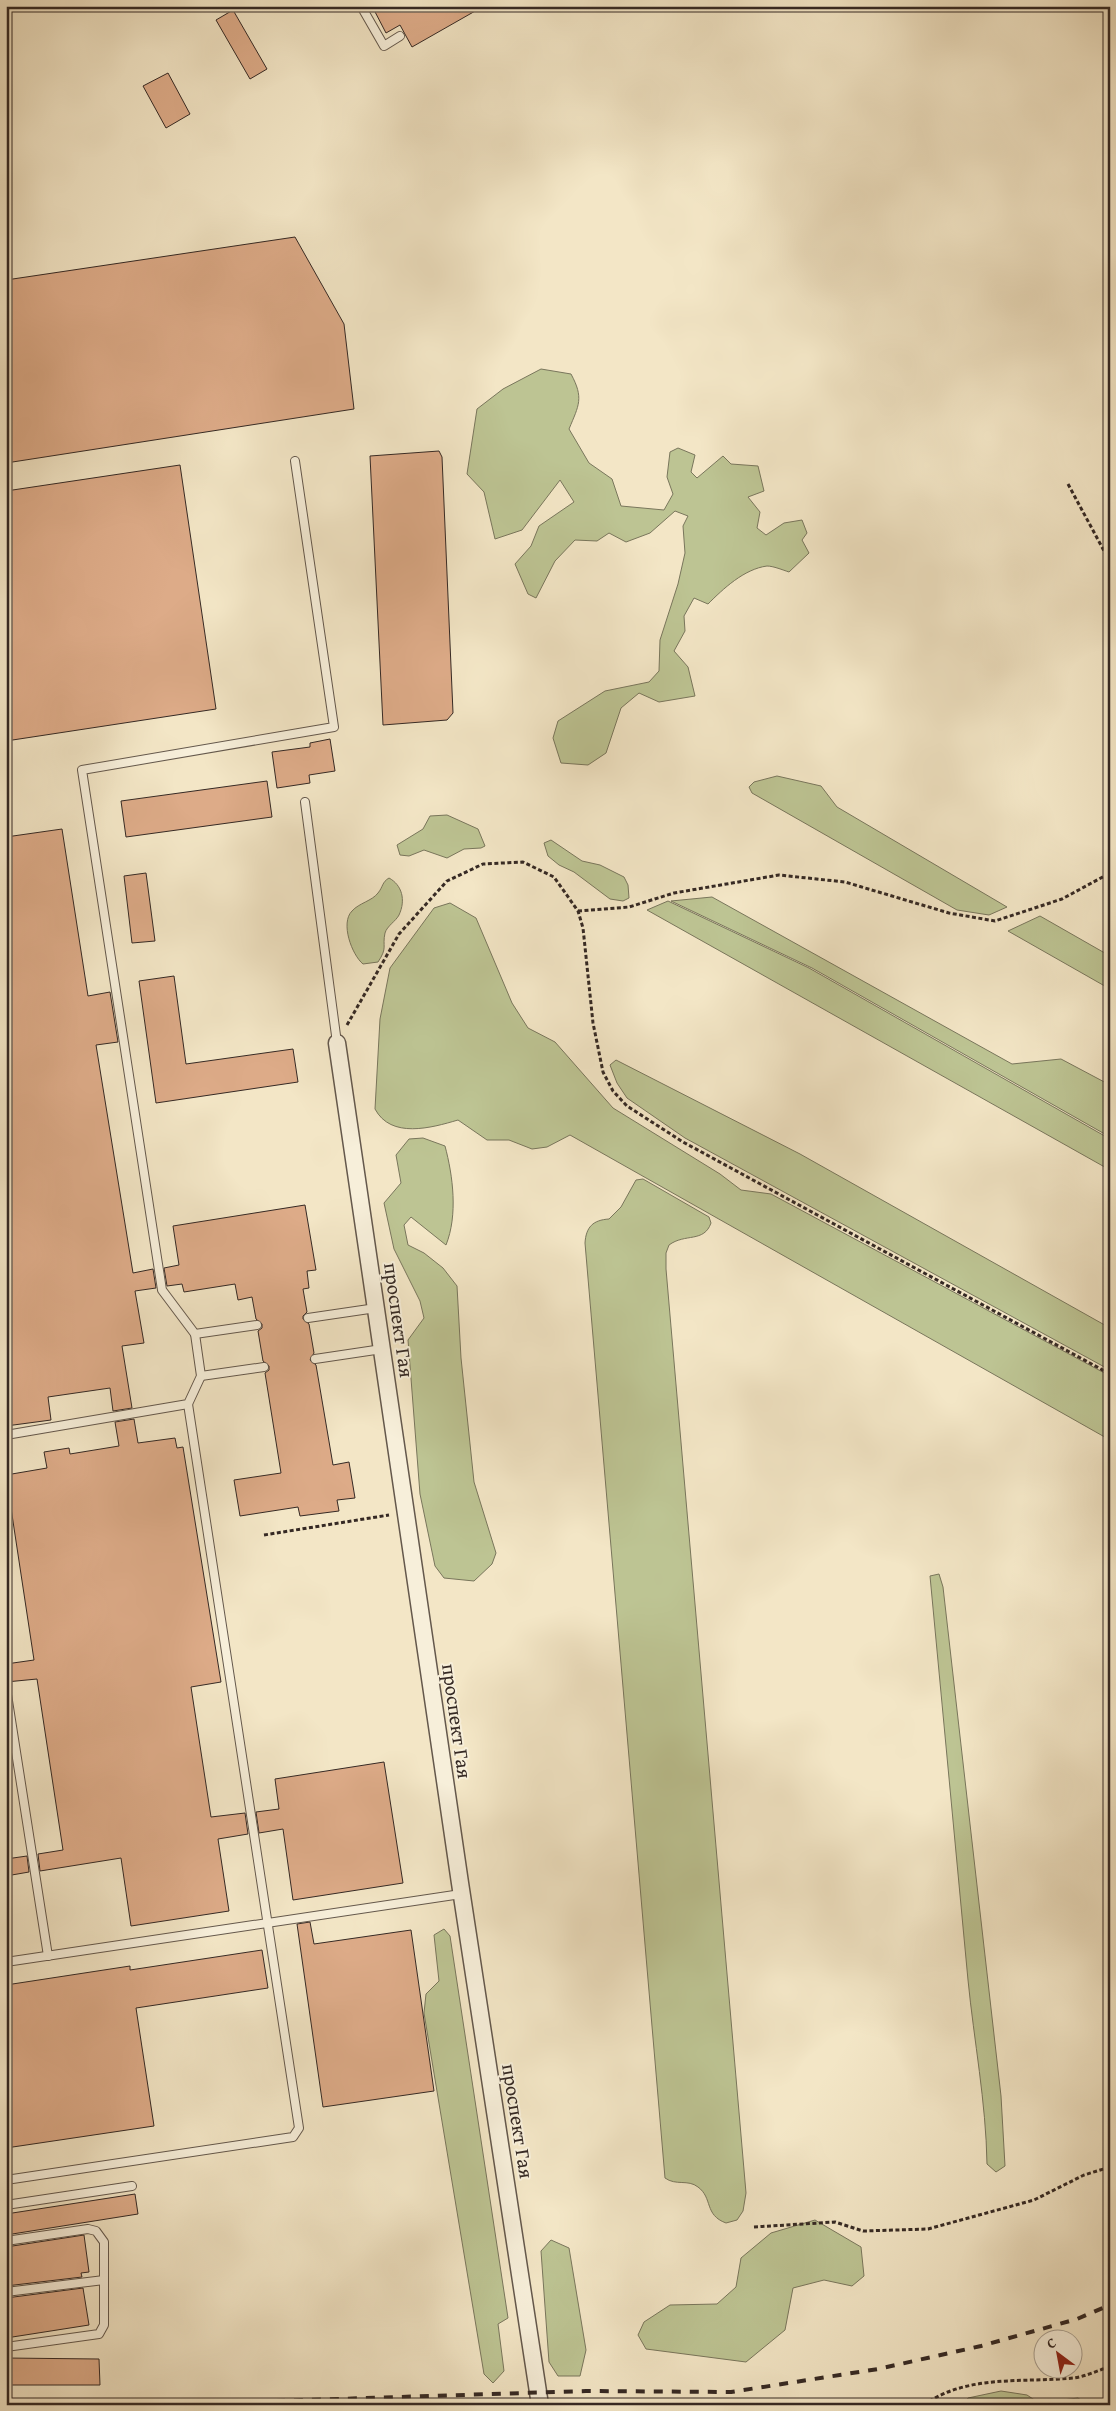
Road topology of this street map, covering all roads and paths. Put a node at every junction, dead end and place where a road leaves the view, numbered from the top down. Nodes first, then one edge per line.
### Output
1 (361, 6) edge
2 (400, 36) dead end
3 (296, 461) dead end
4 (1068, 484) dead end
5 (1110, 562) edge
6 (305, 802) dead end
7 (1110, 873) edge
8 (578, 911) junction
9 (337, 1043) junction
10 (376, 1308) junction
11 (308, 1318) dead end
12 (257, 1325) dead end
13 (195, 1334) junction
14 (382, 1349) junction
15 (315, 1359) dead end
16 (264, 1367) dead end
17 (1110, 1374) edge
18 (201, 1376) junction
19 (188, 1404) junction
20 (6, 1435) edge
21 (406, 1513) junction
22 (264, 1535) dead end
23 (6, 1688) edge
24 (461, 1894) junction
25 (267, 1923) junction
26 (48, 1956) junction
27 (6, 1962) edge
28 (1110, 2167) edge
29 (6, 2180) edge
30 (132, 2186) dead end
31 (6, 2205) edge
32 (754, 2226) dead end
33 (6, 2241) edge
34 (104, 2280) junction
35 (6, 2292) edge
36 (6, 2347) edge
37 (1110, 2367) edge
38 (540, 2405) edge
39 (924, 2405) edge

1 - 2 lane
3 - 13 lane
4 - 5 path
6 - 9 lane
7 - 8 path
8 - 9 path
8 - 17 path
9 - 10 street, проспект Гая
10 - 11 lane
10 - 14 street, проспект Гая
12 - 13 lane
13 - 18 lane
14 - 15 lane
14 - 21 street, проспект Гая
16 - 18 lane
18 - 19 lane
19 - 20 lane
19 - 25 lane
21 - 22 path
21 - 24 street, проспект Гая
23 - 26 lane
24 - 25 lane
24 - 38 street, проспект Гая
25 - 26 lane
25 - 29 lane
26 - 27 lane
28 - 32 path
30 - 31 lane
33 - 34 lane
34 - 35 lane
34 - 36 lane
37 - 39 path

